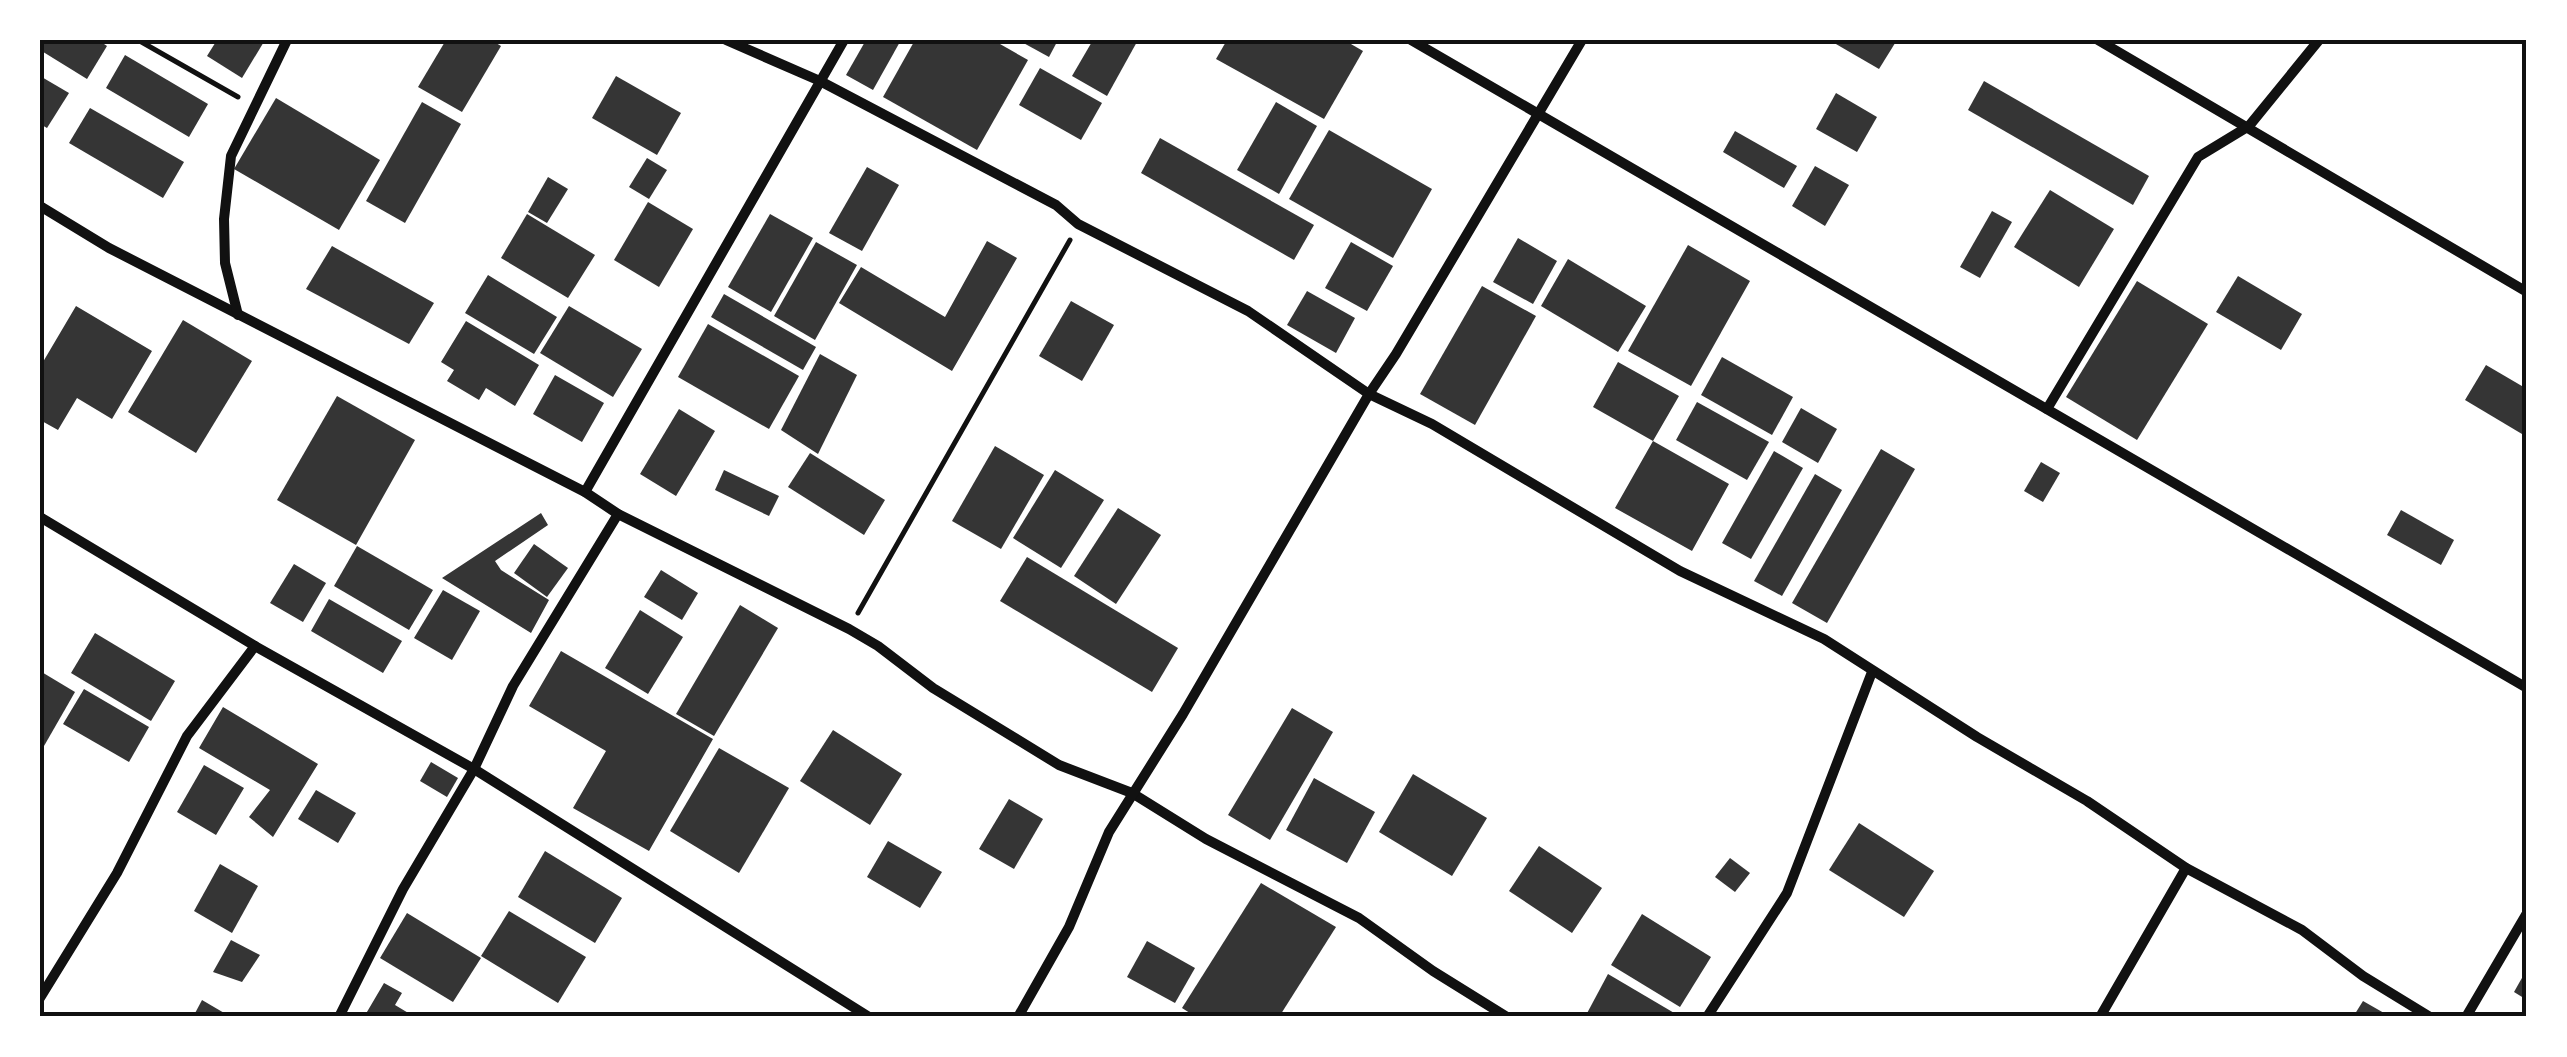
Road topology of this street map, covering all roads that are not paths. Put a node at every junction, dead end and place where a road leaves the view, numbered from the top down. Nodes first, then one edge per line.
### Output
1 (287, 40) edge
2 (726, 40) edge
3 (844, 40) edge
4 (1410, 40) edge
5 (1582, 40) edge
6 (2098, 40) edge
7 (2319, 40) edge
8 (820, 81) junction
9 (1539, 113) junction
10 (2249, 126) junction
11 (40, 206) edge
12 (2527, 292) edge
13 (238, 315) junction
14 (1369, 394) junction
15 (2047, 408) junction
16 (585, 492) junction
17 (618, 514) junction
18 (40, 516) edge
19 (255, 646) junction
20 (1872, 672) junction
21 (2527, 688) edge
22 (474, 769) junction
23 (1132, 793) junction
24 (2186, 868) junction
25 (2527, 912) edge
26 (40, 998) edge
27 (341, 1016) edge
28 (869, 1017) edge
29 (1018, 1017) edge
30 (1506, 1017) edge
31 (1706, 1017) edge
32 (2100, 1017) edge
33 (2430, 1017) edge
34 (2466, 1017) edge

1 - 13 street
2 - 8 street
3 - 8 street
4 - 9 street
5 - 9 street
6 - 10 street
7 - 10 street
8 - 14 street
8 - 16 street
9 - 14 street
9 - 15 street
10 - 12 street
10 - 15 street
11 - 13 street
13 - 16 street
14 - 20 street
14 - 23 street
15 - 21 street
16 - 17 street
17 - 22 street
17 - 23 street
18 - 19 street
19 - 22 street
19 - 26 street
20 - 24 street
20 - 31 street
22 - 27 street
22 - 28 street
23 - 29 street
23 - 30 street
24 - 32 street
24 - 33 street
25 - 34 street

